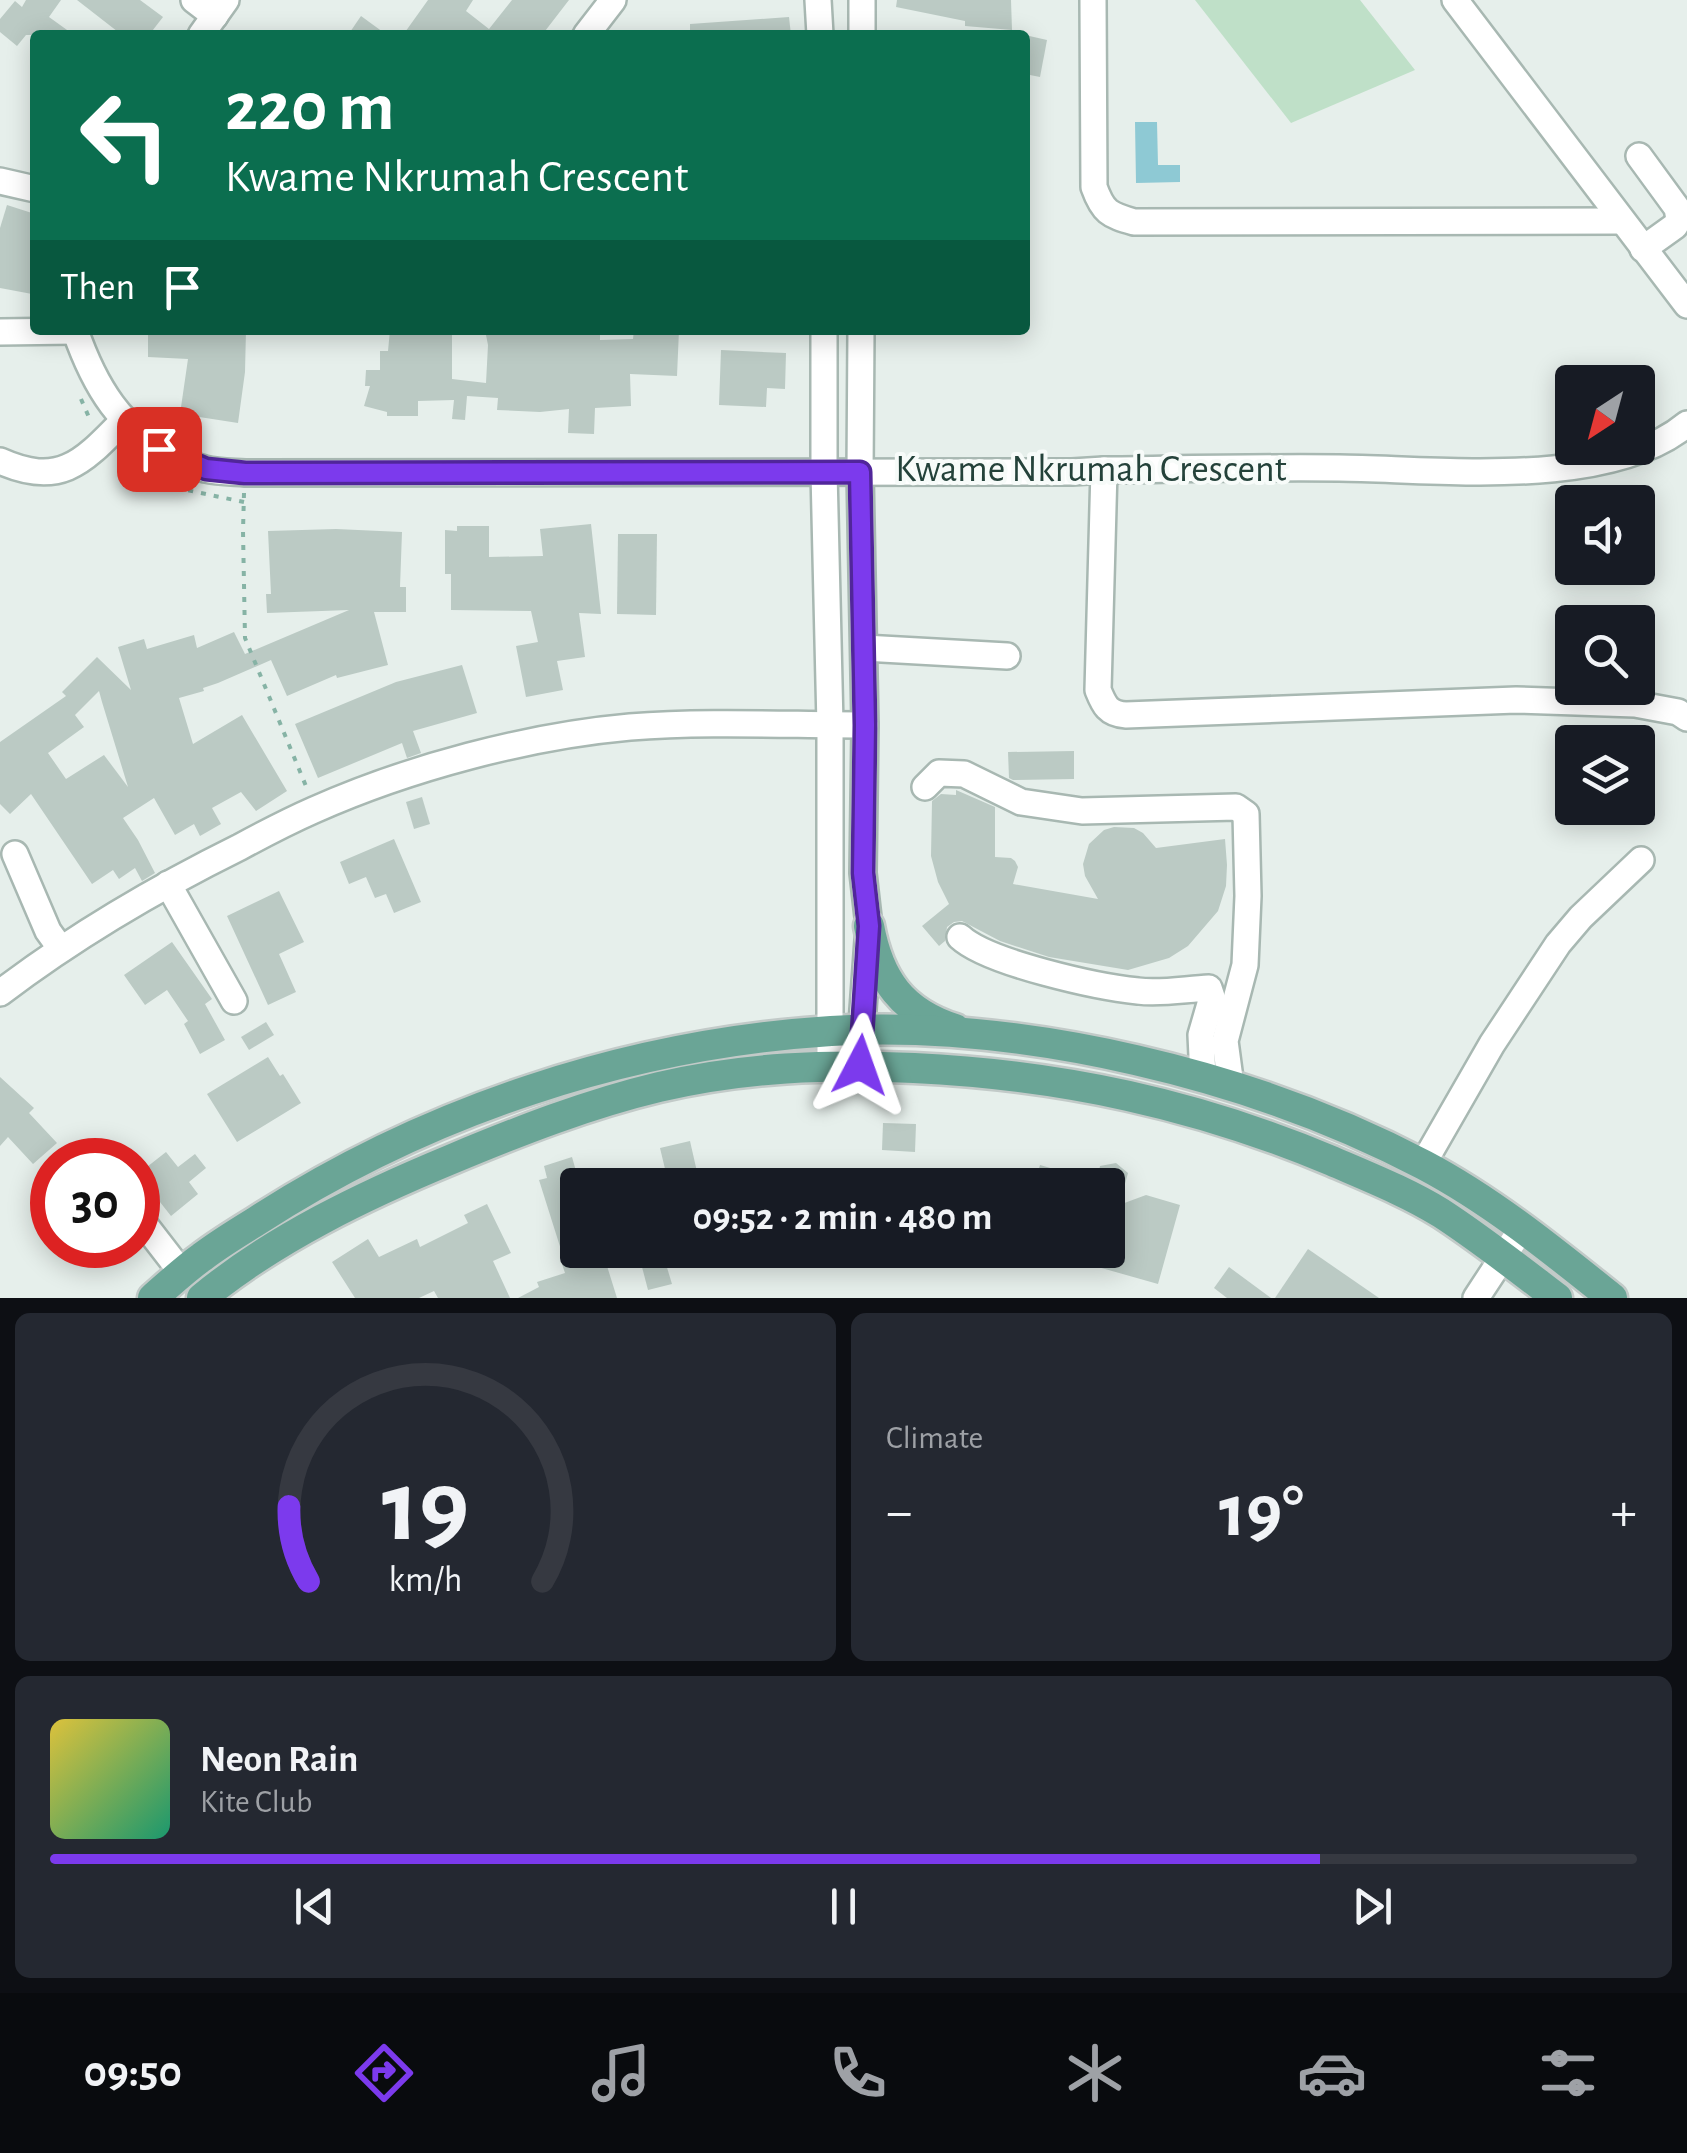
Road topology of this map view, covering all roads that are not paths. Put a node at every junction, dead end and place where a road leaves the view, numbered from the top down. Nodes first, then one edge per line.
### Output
1 (613, 0) edge
2 (818, 0) edge
3 (862, 0) edge
4 (1093, 0) edge
5 (1455, 0) edge
6 (590, 30) edge
7 (820, 30) edge
8 (862, 30) edge
9 (1639, 156) dead end
10 (0, 181) edge
11 (30, 188) edge
12 (1621, 221) junction
13 (1643, 249) junction
14 (1687, 306) edge
15 (30, 331) edge
16 (0, 332) edge
17 (77, 335) edge
18 (824, 335) edge
19 (861, 335) edge
20 (123, 420) junction
21 (1687, 424) edge
22 (0, 461) edge
23 (1104, 470) junction
24 (824, 472) junction
25 (860, 472) junction
26 (864, 648) junction
27 (1008, 656) dead end
28 (1687, 718) edge
29 (830, 725) junction
30 (865, 725) junction
31 (926, 787) dead end
32 (15, 854) dead end
33 (1641, 860) dead end
34 (168, 884) junction
35 (869, 926) junction
36 (960, 937) dead end
37 (60, 949) junction
38 (0, 993) edge
39 (234, 1001) dead end
40 (862, 1030) junction
41 (830, 1031) junction
42 (968, 1033) junction
43 (845, 1065) junction
44 (1217, 1082) junction
45 (1423, 1164) junction
46 (1522, 1228) junction
47 (160, 1236) edge
48 (1503, 1256) junction
49 (192, 1265) junction
50 (218, 1293) edge
51 (153, 1298) edge
52 (1476, 1298) edge
53 (1557, 1298) edge
54 (1612, 1298) edge

1 - 6 street
2 - 7 street
3 - 8 street
4 - 12 street
5 - 12 street
9 - 13 street
10 - 11 street
12 - 13 street
13 - 14 street
15 - 16 street
17 - 20 street, Kwame Nkrumah Crescent
18 - 24 street
19 - 25 street
20 - 22 street
20 - 24 street, Kwame Nkrumah Crescent
21 - 23 street, Kwame Nkrumah Crescent
23 - 25 street, Kwame Nkrumah Crescent
23 - 28 street
24 - 25 street, Kwame Nkrumah Crescent
24 - 29 street
25 - 26 street
26 - 27 street
26 - 30 street
29 - 30 street
29 - 34 street
29 - 41 street
30 - 35 street
31 - 44 street
32 - 37 street
33 - 45 street
34 - 37 street
34 - 39 street
35 - 40 street
35 - 42 main road
36 - 44 street
37 - 38 street
40 - 41 main road
40 - 42 main road
40 - 43 street
41 - 43 street
41 - 49 main road
42 - 44 main road
43 - 48 main road
43 - 50 main road
44 - 45 main road
45 - 46 main road
46 - 48 street
46 - 54 main road
47 - 49 street
48 - 52 street
48 - 53 main road
49 - 50 street
49 - 51 main road

